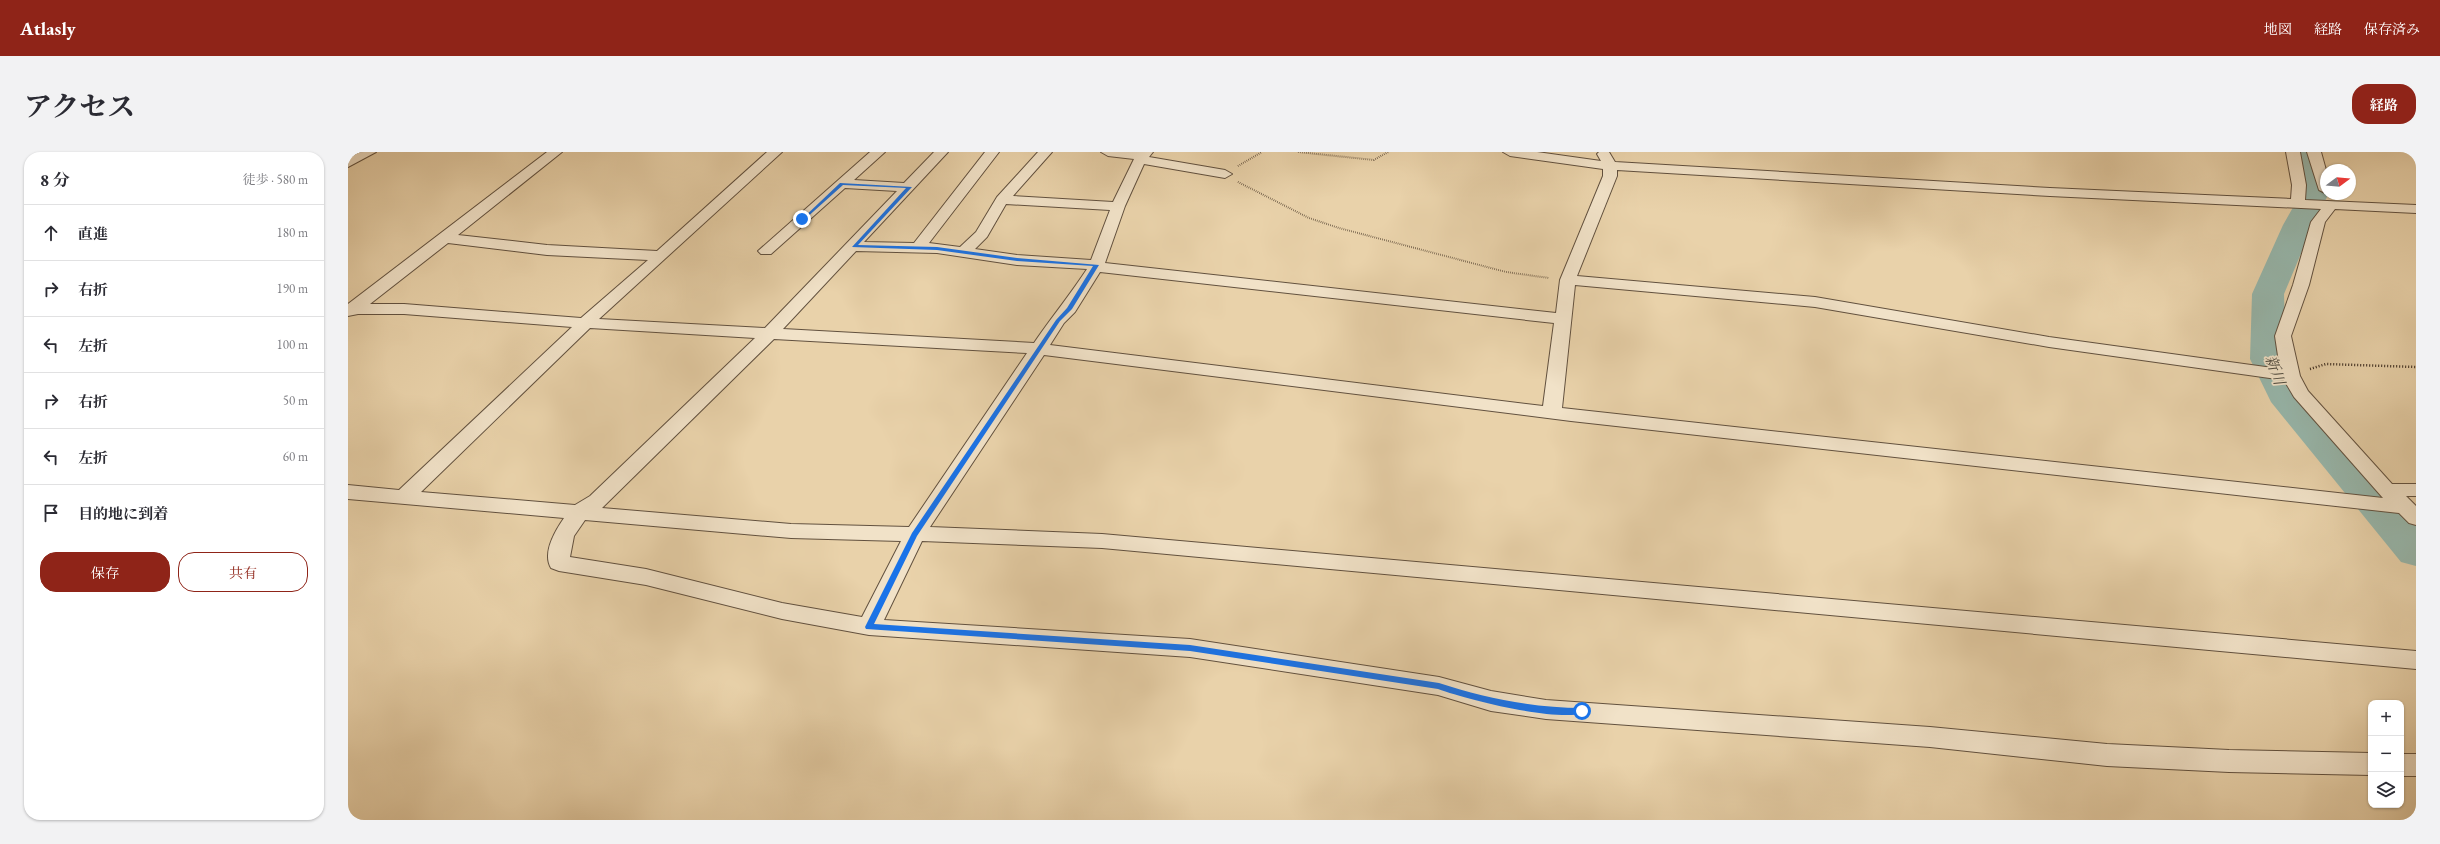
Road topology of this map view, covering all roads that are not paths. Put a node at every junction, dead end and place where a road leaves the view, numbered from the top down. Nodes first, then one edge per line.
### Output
1 (369, 152) edge
2 (555, 152) edge
3 (775, 152) edge
4 (878, 152) edge
5 (941, 152) edge
6 (992, 152) edge
7 (1045, 152) edge
8 (1108, 152) edge
9 (1510, 152) edge
10 (1603, 152) edge
11 (2293, 152) edge
12 (2314, 152) edge
13 (1143, 155) edge
14 (348, 163) edge
15 (1610, 165) junction
16 (2320, 170) edge
17 (1225, 174) road end
18 (842, 184) junction
19 (909, 187) junction
20 (1002, 200) junction
21 (2320, 200) edge
22 (2328, 200) edge
23 (2345, 200) edge
24 (2298, 204) junction
25 (1118, 206) junction
26 (2416, 209) edge
27 (445, 238) junction
28 (854, 246) junction
29 (918, 248) junction
30 (766, 251) dead end
31 (964, 252) junction
32 (660, 256) junction
33 (1096, 266) junction
34 (1568, 280) junction
35 (350, 310) edge
36 (1564, 319) junction
37 (588, 323) junction
38 (770, 333) junction
39 (1040, 349) junction
40 (2290, 376) junction
41 (1552, 411) junction
42 (2416, 490) edge
43 (348, 492) edge
44 (405, 496) junction
45 (2401, 505) edge
46 (579, 512) junction
47 (914, 535) junction
48 (869, 627) junction
49 (2416, 660) edge
50 (2368, 764) edge
51 (2404, 764) edge
52 (2416, 765) edge

1 - 14 street
2 - 27 street
3 - 32 street
4 - 18 street
5 - 19 street
6 - 29 street
7 - 20 street
8 - 13 street
9 - 15 street
10 - 15 street
11 - 24 street
12 - 16 street
13 - 17 street
13 - 25 street
15 - 24 street
15 - 34 street
18 - 19 street
18 - 30 street
19 - 28 street
20 - 25 street
20 - 31 street
21 - 24 street
22 - 40 street
23 - 26 street
25 - 33 street
27 - 32 street
27 - 35 street
28 - 29 street
28 - 38 street
29 - 31 street
31 - 33 street
32 - 37 street
33 - 36 street
33 - 39 street
34 - 36 street
34 - 40 street
35 - 37 street
36 - 41 street
37 - 38 street
37 - 44 street
38 - 39 street
38 - 46 street
39 - 41 street
39 - 47 street
40 - 45 street
41 - 45 street
42 - 45 street
43 - 44 street
44 - 46 street
46 - 47 street
46 - 48 street
47 - 48 street
47 - 49 street
48 - 50 street
51 - 52 street

